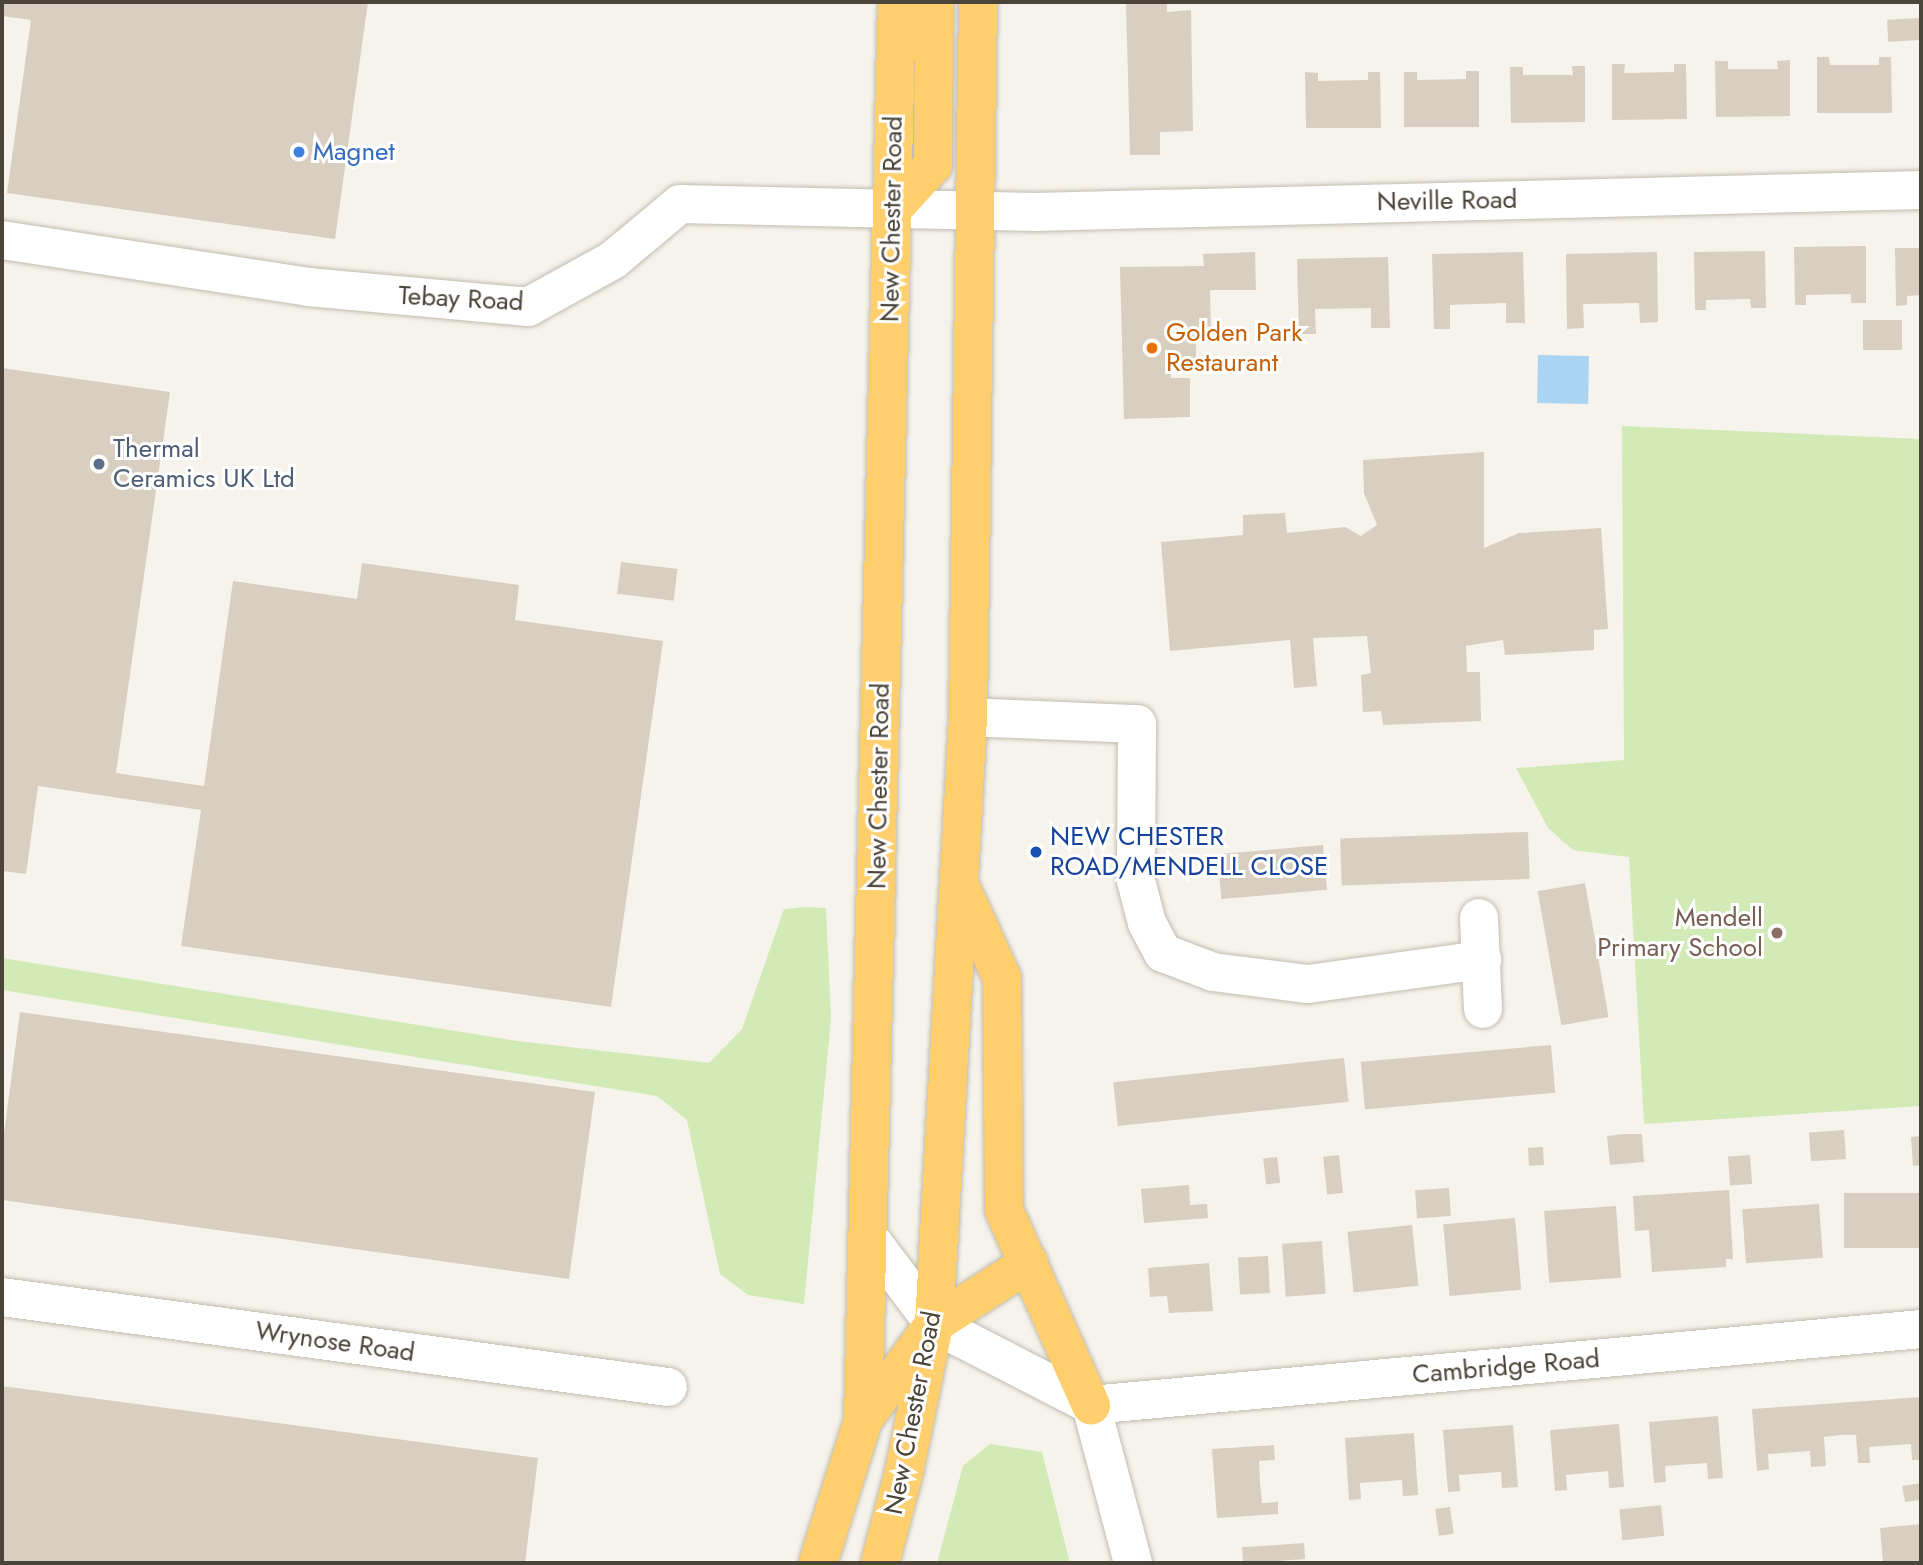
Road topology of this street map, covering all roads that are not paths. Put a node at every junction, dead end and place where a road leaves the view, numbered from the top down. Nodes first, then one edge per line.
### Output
1 (897, 2) edge
2 (934, 2) edge
3 (978, 2) edge
4 (1921, 190) edge
5 (892, 211) junction
6 (972, 212) junction
7 (2, 240) edge
8 (968, 716) junction
9 (959, 883) junction
10 (1479, 918) dead end
11 (1482, 960) junction
12 (1483, 1009) dead end
13 (868, 1236) junction
14 (1029, 1263) junction
15 (2, 1297) edge
16 (934, 1324) junction
17 (1921, 1329) edge
18 (668, 1387) dead end
19 (1091, 1405) junction
20 (863, 1420) junction
21 (818, 1563) edge
22 (880, 1563) edge
23 (1133, 1563) edge

1 - 5 highway, New Chester Road
2 - 5 highway
3 - 6 highway, New Chester Road
4 - 6 street, Neville Road
5 - 6 street, Neville Road
5 - 7 street, Tebay Road
5 - 13 highway, New Chester Road
6 - 8 highway, New Chester Road
8 - 9 highway, New Chester Road
8 - 11 street
9 - 14 highway
9 - 16 highway, New Chester Road
10 - 11 street
11 - 12 street
13 - 16 street
13 - 20 highway, New Chester Road
14 - 16 highway
14 - 19 highway
15 - 18 street, Wrynose Road
16 - 19 street
16 - 20 highway
16 - 22 highway, New Chester Road
17 - 19 street, Cambridge Road
19 - 23 street
20 - 21 highway, New Chester Road

